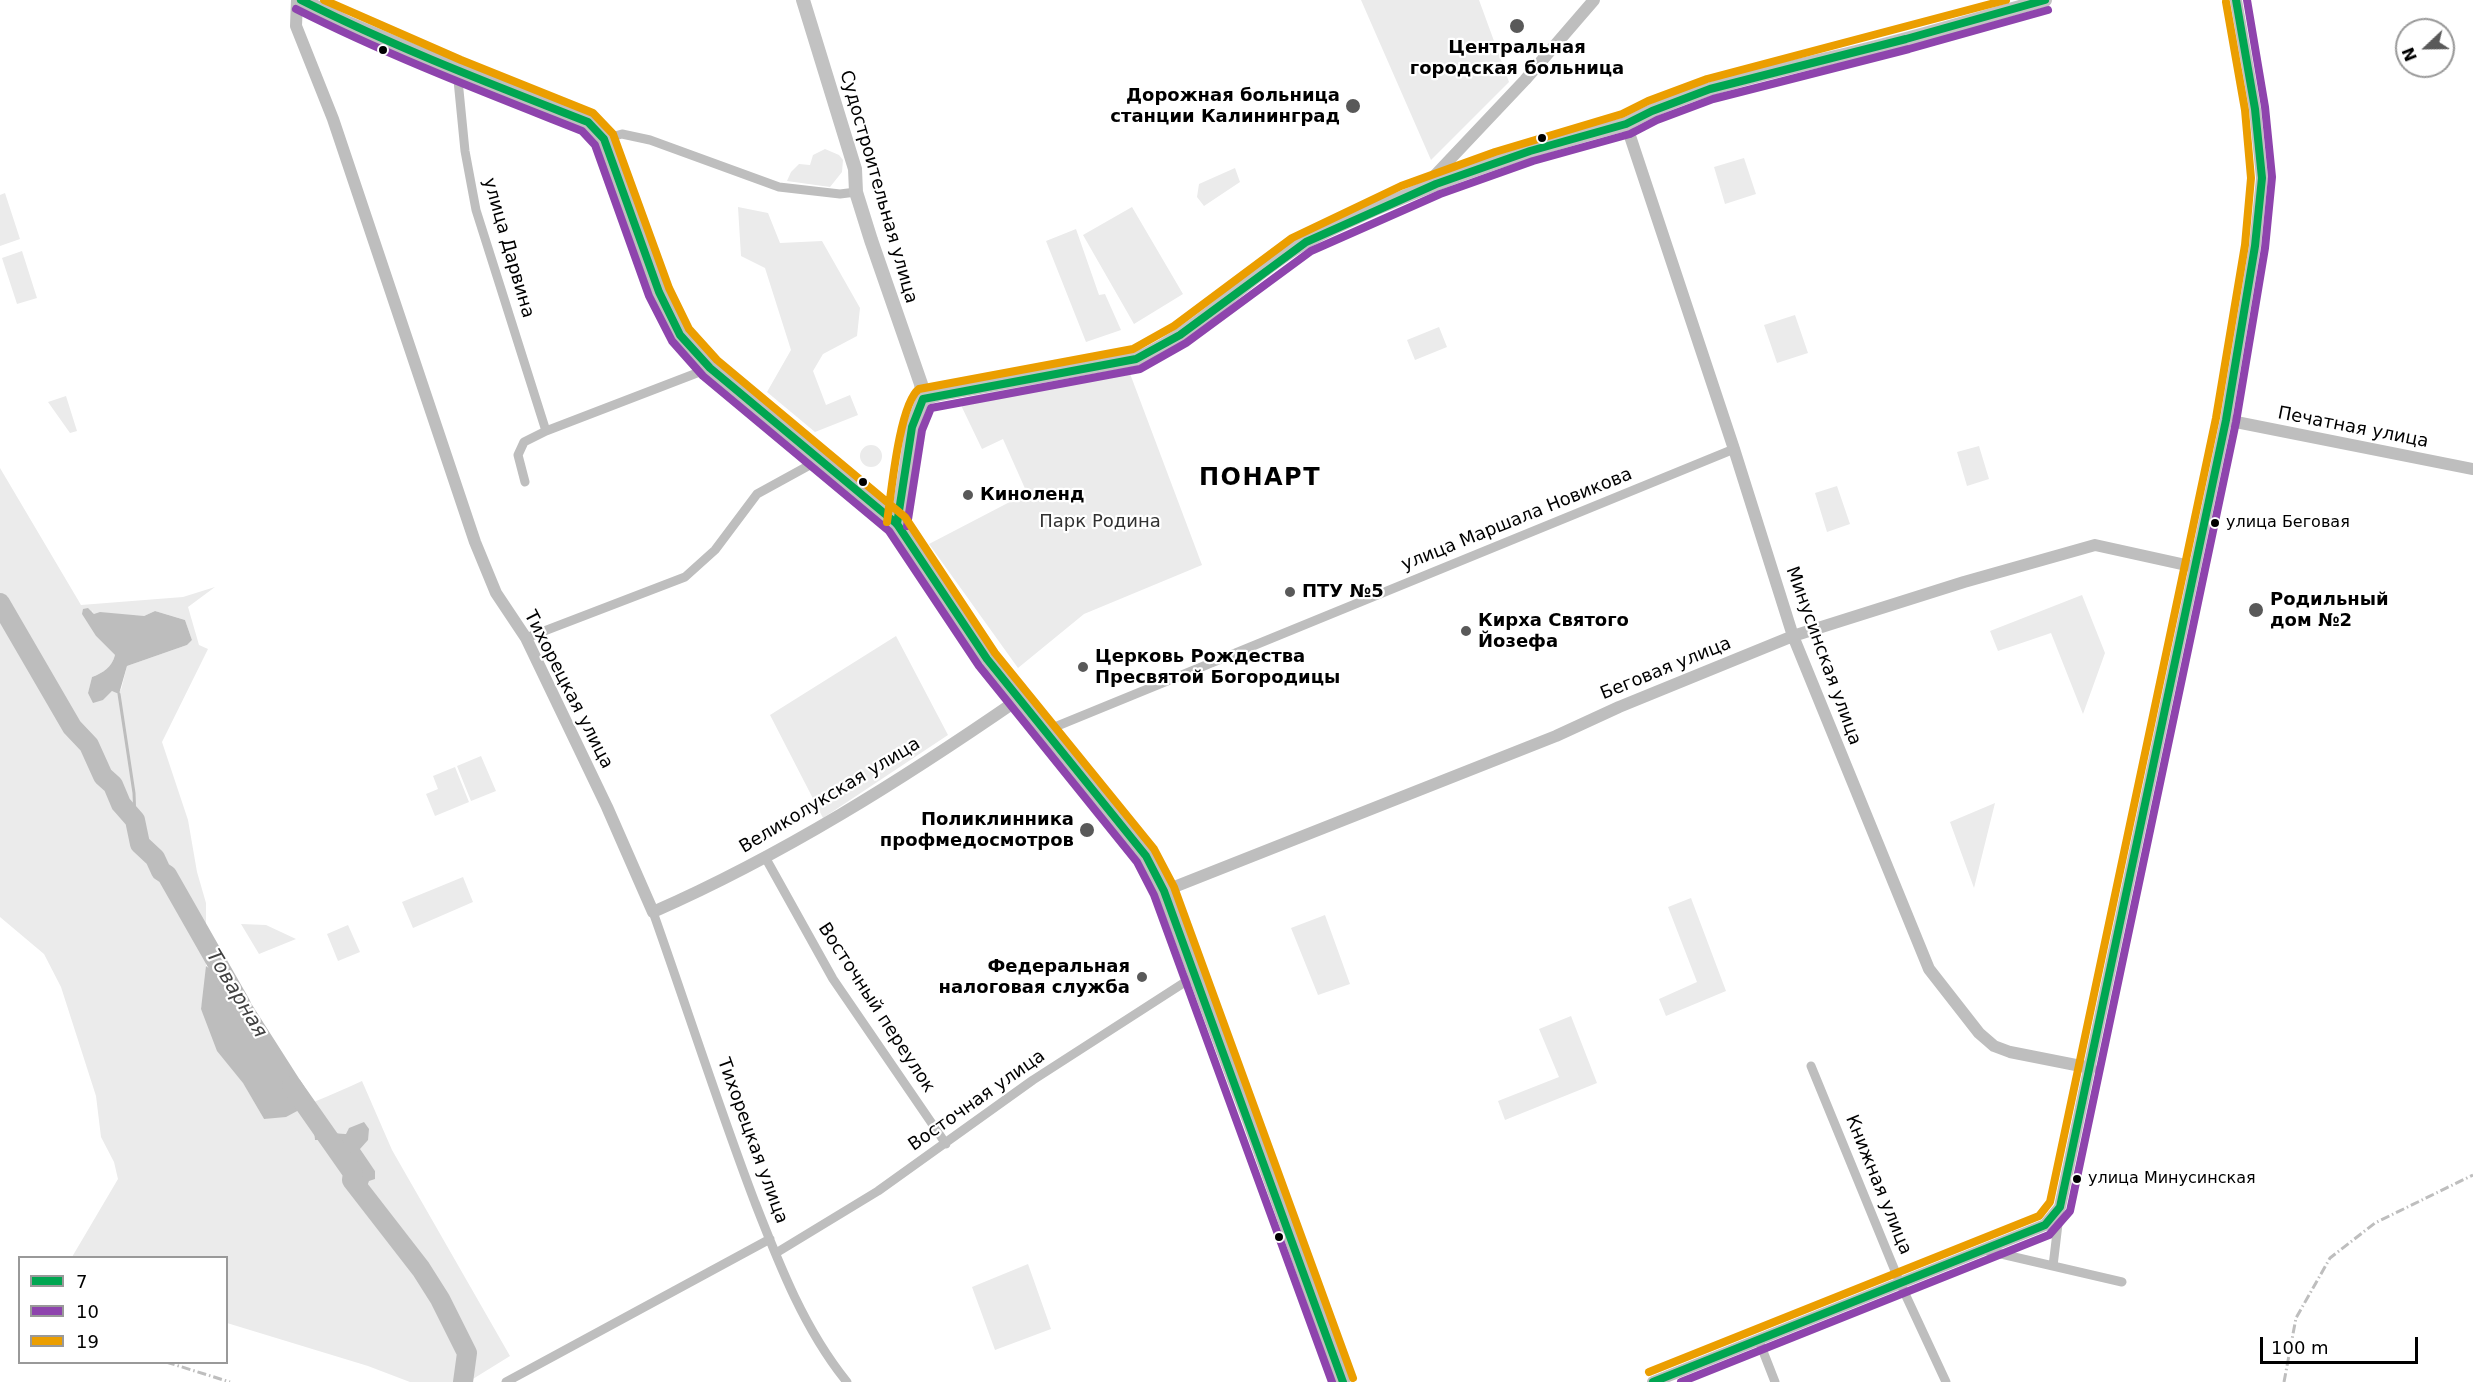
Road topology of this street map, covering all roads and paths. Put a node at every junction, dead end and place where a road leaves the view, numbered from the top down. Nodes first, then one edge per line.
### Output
1 (299, 0) edge
2 (803, 0) edge
3 (1594, 0) edge
4 (2045, 0) edge
5 (2235, 0) edge
6 (456, 70) junction
7 (1626, 124) junction
8 (604, 139) junction
9 (1422, 189) junction
10 (856, 192) junction
11 (710, 368) junction
12 (923, 399) junction
13 (2226, 420) junction
14 (546, 430) junction
15 (1734, 449) junction
16 (817, 457) junction
17 (2473, 469) edge
18 (525, 482) dead end
19 (897, 524) junction
20 (2195, 567) junction
21 (1793, 636) junction
22 (526, 639) junction
23 (1019, 699) junction
24 (1045, 731) junction
25 (765, 857) junction
26 (1164, 891) junction
27 (653, 912) junction
28 (1196, 975) junction
29 (1811, 1066) dead end
30 (2091, 1068) junction
31 (946, 1144) junction
32 (2060, 1207) junction
33 (770, 1239) junction
34 (1984, 1250) junction
35 (776, 1253) junction
36 (2053, 1266) junction
37 (2122, 1282) dead end
38 (1900, 1283) junction
39 (1759, 1341) junction
40 (506, 1382) edge
41 (847, 1382) edge
42 (1343, 1382) edge
43 (1653, 1382) edge
44 (1776, 1382) edge
45 (1946, 1382) edge

1 - 6 main road
1 - 22 street, Тихорецкая улица
2 - 10 main road, Судостроительная улица
3 - 9 street
4 - 7 main road
5 - 13 street
6 - 8 main road
6 - 14 street, улица Дарвина
7 - 9 main road
7 - 15 street, Минусинская улица
8 - 10 street
8 - 11 main road
9 - 12 main road
10 - 12 main road, Судостроительная улица
11 - 14 street
11 - 16 main road
12 - 19 main road
13 - 17 street, Печатная улица
13 - 20 street
14 - 18 street
15 - 21 street, Минусинская улица
15 - 24 street, улица Маршала Новикова
16 - 19 main road
16 - 22 street
19 - 23 main road
20 - 21 street, Беговая улица
20 - 30 street
21 - 26 street, Беговая улица
21 - 30 street, Минусинская улица
22 - 27 street, Тихорецкая улица
23 - 24 main road
23 - 25 street, Великолукская улица
24 - 26 main road
25 - 27 street, Великолукская улица
25 - 31 street, Восточный переулок
26 - 28 main road
27 - 33 street, Тихорецкая улица
28 - 31 street, Восточная улица
28 - 42 main road
29 - 38 street, Книжная улица
30 - 32 street
31 - 35 street, Восточная улица
32 - 34 street
32 - 36 street
33 - 35 street, Тихорецкая улица
33 - 40 street
34 - 36 street
34 - 38 street
35 - 41 street, Тихорецкая улица
36 - 37 street
38 - 39 street
38 - 45 street, Книжная улица
39 - 43 street
39 - 44 street

